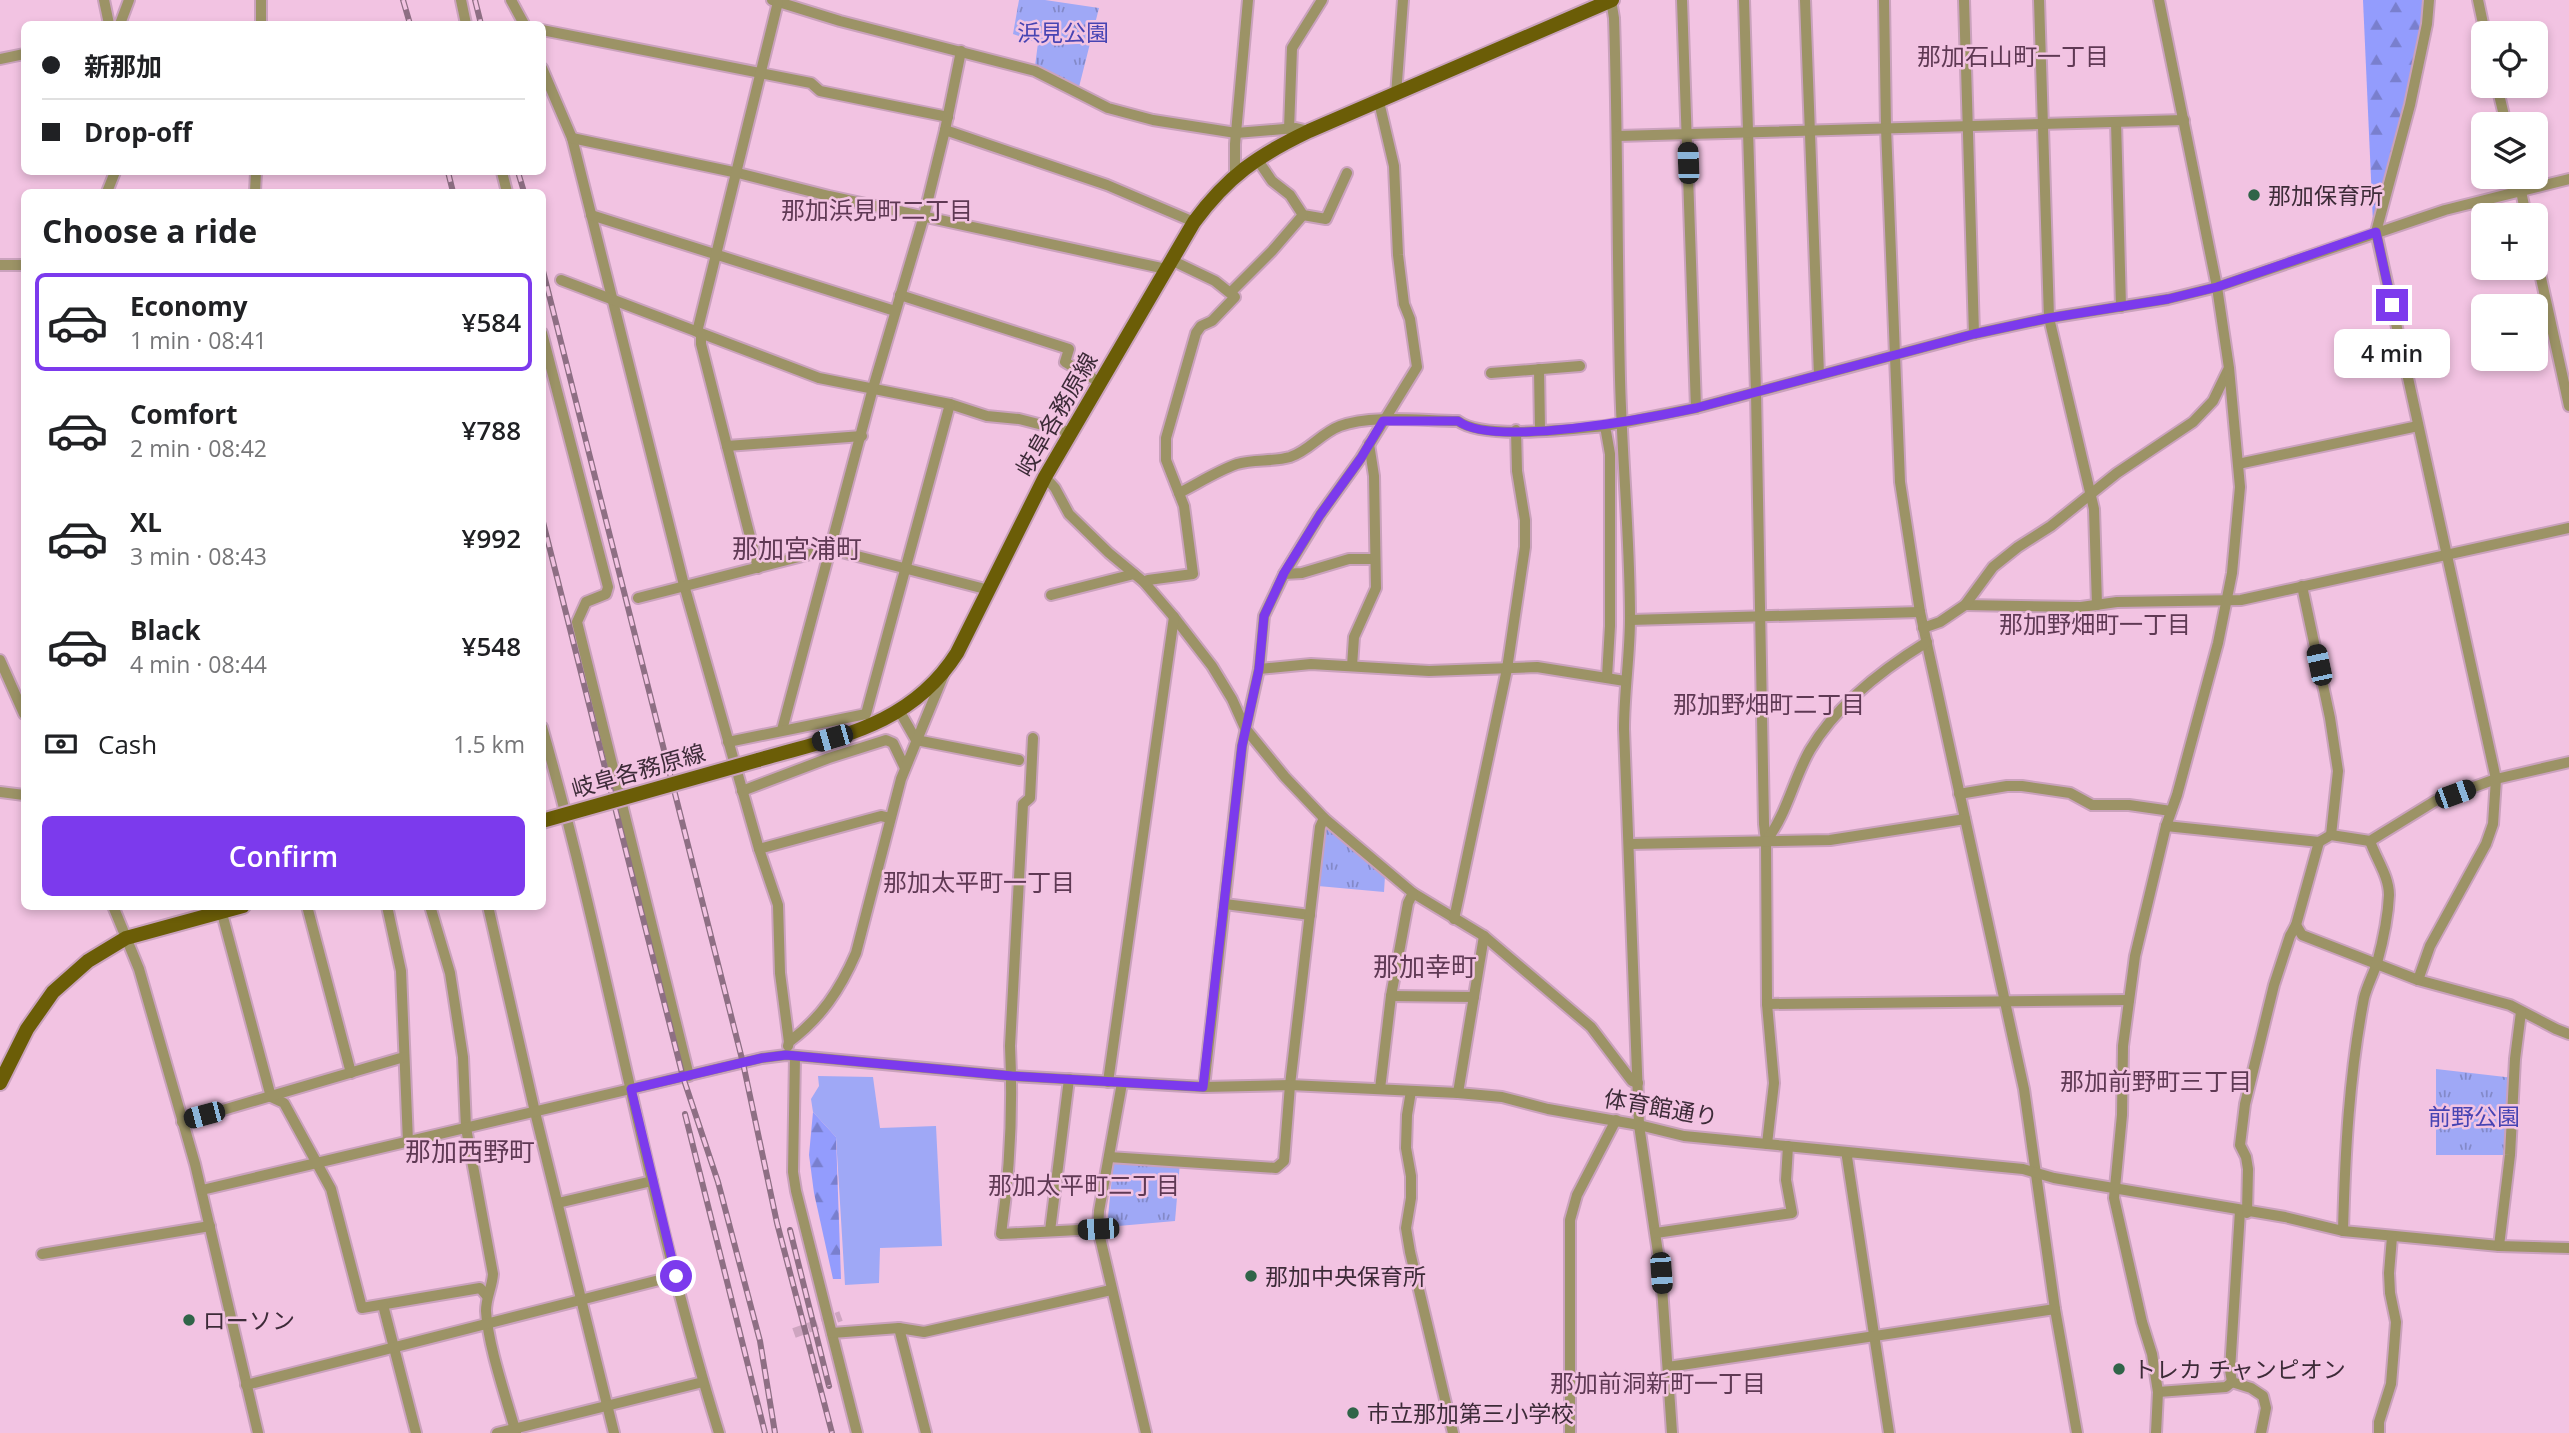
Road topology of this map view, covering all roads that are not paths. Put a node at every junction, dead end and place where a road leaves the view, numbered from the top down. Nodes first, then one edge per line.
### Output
1 (104, 0) edge
2 (129, 0) edge
3 (261, 0) edge
4 (461, 0) edge
5 (511, 0) edge
6 (1248, 0) edge
7 (1322, 0) edge
8 (1403, 0) edge
9 (1611, 0) edge
10 (1682, 0) edge
11 (1744, 0) edge
12 (1805, 0) edge
13 (1884, 0) edge
14 (1964, 0) edge
15 (2039, 0) edge
16 (2159, 0) edge
17 (2429, 0) edge
18 (2478, 0) edge
19 (775, 1) edge
20 (804, 5) edge
21 (108, 21) edge
22 (121, 21) edge
23 (261, 21) edge
24 (465, 21) edge
25 (522, 21) edge
26 (2482, 21) edge
27 (546, 31) edge
28 (961, 51) junction
29 (21, 55) edge
30 (0, 59) edge
31 (760, 74) junction
32 (546, 77) edge
33 (1395, 95) junction
34 (1379, 102) junction
35 (948, 117) junction
36 (2184, 120) junction
37 (2116, 122) junction
38 (2043, 124) junction
39 (1969, 126) junction
40 (1886, 128) junction
41 (1289, 129) junction
42 (945, 130) junction
43 (1309, 131) junction
44 (1811, 131) junction
45 (1236, 134) junction
46 (1748, 134) junction
47 (1686, 135) junction
48 (1618, 136) junction
49 (572, 138) junction
50 (1257, 159) junction
51 (737, 173) junction
52 (1347, 173) dead end
53 (1235, 174) junction
54 (2569, 179) edge
55 (2521, 191) junction
56 (2524, 203) edge
57 (591, 215) junction
58 (1303, 215) junction
59 (923, 216) junction
60 (1194, 222) junction
61 (2376, 232) junction
62 (717, 255) junction
63 (0, 265) edge
64 (21, 265) edge
65 (1169, 265) junction
66 (561, 279) dead end
67 (2541, 280) edge
68 (2217, 287) junction
69 (1231, 292) junction
70 (900, 295) junction
71 (612, 298) junction
72 (2121, 307) junction
73 (895, 311) junction
74 (2049, 318) junction
75 (699, 333) junction
76 (1974, 334) junction
77 (546, 348) edge
78 (1895, 355) junction
79 (1580, 366) dead end
80 (2229, 368) junction
81 (1539, 369) junction
82 (1490, 373) dead end
83 (1819, 375) junction
84 (1099, 382) junction
85 (873, 388) junction
86 (1756, 392) junction
87 (950, 404) junction
88 (2569, 405) edge
89 (1696, 408) junction
90 (1383, 421) junction
91 (1623, 422) junction
92 (1605, 426) junction
93 (2418, 426) junction
94 (1517, 430) junction
95 (1540, 430) junction
96 (1070, 432) junction
97 (862, 436) junction
98 (1369, 444) junction
99 (727, 446) junction
100 (2238, 464) junction
101 (1045, 477) junction
102 (1179, 493) junction
103 (2091, 494) junction
104 (2569, 528) edge
105 (830, 549) junction
106 (2446, 555) junction
107 (1374, 559) junction
108 (906, 567) junction
109 (758, 568) junction
110 (1284, 573) junction
111 (1134, 574) junction
112 (1144, 582) junction
113 (684, 585) junction
114 (2302, 586) junction
115 (989, 590) junction
116 (1051, 595) dead end
117 (638, 598) dead end
118 (2226, 601) junction
119 (2097, 605) junction
120 (1965, 606) junction
121 (1920, 612) junction
122 (1174, 617) junction
123 (1761, 618) junction
124 (1630, 620) junction
125 (1923, 628) junction
126 (1927, 642) junction
127 (0, 660) edge
128 (1352, 666) junction
129 (1259, 669) junction
130 (1507, 669) junction
131 (944, 674) junction
132 (1606, 677) junction
133 (1625, 681) junction
134 (21, 708) edge
135 (900, 712) junction
136 (1245, 728) junction
137 (782, 730) junction
138 (1033, 738) dead end
139 (916, 740) junction
140 (546, 741) edge
141 (728, 741) junction
142 (1019, 760) dead end
143 (2569, 762) edge
144 (905, 768) junction
145 (2496, 779) junction
146 (743, 791) junction
147 (0, 792) edge
148 (1959, 794) junction
149 (21, 795) edge
150 (2171, 811) junction
151 (890, 818) junction
152 (1324, 818) junction
153 (1965, 819) junction
154 (546, 820) edge
155 (2166, 826) junction
156 (2331, 835) junction
157 (1766, 841) junction
158 (2370, 841) junction
159 (2319, 842) junction
160 (1630, 844) junction
161 (759, 849) junction
162 (1413, 893) junction
163 (1225, 904) junction
164 (115, 910) edge
165 (121, 910) edge
166 (221, 910) edge
167 (308, 910) edge
168 (388, 910) edge
169 (431, 910) edge
170 (489, 910) edge
171 (1310, 915) junction
172 (1454, 919) junction
173 (2296, 925) junction
174 (1484, 936) junction
175 (126, 938) junction
176 (2376, 964) junction
177 (2418, 980) junction
178 (1391, 996) junction
179 (1474, 997) junction
180 (2129, 1000) junction
181 (2005, 1002) junction
182 (1767, 1004) junction
183 (2521, 1012) junction
184 (2569, 1034) edge
185 (789, 1042) junction
186 (791, 1056) junction
187 (404, 1057) junction
188 (351, 1073) junction
189 (689, 1076) junction
190 (1012, 1076) junction
191 (1069, 1079) junction
192 (1108, 1082) junction
193 (0, 1083) edge
194 (1122, 1083) junction
195 (1639, 1083) junction
196 (1290, 1085) junction
197 (1203, 1087) junction
198 (631, 1089) junction
199 (1380, 1089) junction
200 (1411, 1091) junction
201 (1458, 1093) junction
202 (271, 1097) junction
203 (536, 1112) junction
204 (1616, 1120) junction
205 (182, 1122) junction
206 (1639, 1125) junction
207 (467, 1128) junction
208 (408, 1142) junction
209 (1767, 1144) junction
210 (1788, 1146) junction
211 (1849, 1153) junction
212 (1109, 1157) junction
213 (316, 1164) junction
214 (2036, 1173) junction
215 (652, 1181) junction
216 (2115, 1188) junction
217 (202, 1190) junction
218 (558, 1203) junction
219 (2244, 1212) junction
220 (210, 1226) junction
221 (1098, 1229) junction
222 (1050, 1231) junction
223 (2343, 1231) junction
224 (1656, 1233) junction
225 (2392, 1237) junction
226 (2499, 1246) junction
227 (2569, 1248) edge
228 (42, 1254) dead end
229 (676, 1276) junction
230 (1111, 1290) junction
231 (487, 1296) junction
232 (582, 1300) junction
233 (383, 1305) junction
234 (2055, 1309) junction
235 (488, 1324) junction
236 (899, 1328) junction
237 (832, 1333) junction
238 (1874, 1336) junction
239 (394, 1348) junction
240 (1668, 1367) junction
241 (703, 1382) junction
242 (2232, 1382) junction
243 (246, 1385) junction
244 (2158, 1392) junction
245 (608, 1406) junction
246 (515, 1431) edge
247 (258, 1433) edge
248 (416, 1433) edge
249 (497, 1433) edge
250 (614, 1433) edge
251 (719, 1433) edge
252 (857, 1433) edge
253 (926, 1433) edge
254 (1146, 1433) edge
255 (1453, 1433) edge
256 (1570, 1433) edge
257 (1671, 1433) edge
258 (1889, 1433) edge
259 (2077, 1433) edge
260 (2156, 1433) edge
261 (2260, 1433) edge
262 (2379, 1433) edge

1 - 21 street
2 - 22 street
3 - 23 street
4 - 24 street
5 - 25 street
6 - 45 street
7 - 41 street
8 - 33 street
9 - 33 main road, 岐阜各務原線
9 - 48 street
10 - 47 street
11 - 46 street
12 - 44 street
13 - 40 street
14 - 39 street
15 - 38 street
16 - 36 street
17 - 61 street
18 - 26 street
19 - 20 street
19 - 31 street
20 - 28 street
27 - 31 street
28 - 35 street
28 - 45 street
29 - 30 street
31 - 35 street
31 - 51 street
32 - 49 street
33 - 34 main road, 岐阜各務原線
34 - 43 main road, 岐阜各務原線
34 - 90 street
35 - 42 street
36 - 37 street
36 - 68 street
37 - 38 street
37 - 72 street
38 - 39 street
38 - 74 street
39 - 40 street
39 - 76 street
40 - 44 street
40 - 78 street
41 - 43 street
41 - 45 street
42 - 59 street
42 - 60 street
43 - 50 main road, 岐阜各務原線
44 - 46 street
44 - 83 street
45 - 53 street
46 - 47 street
46 - 86 street
47 - 48 street
47 - 89 street
48 - 91 street
49 - 51 street
49 - 57 street
50 - 53 main road, 岐阜各務原線
50 - 58 street
51 - 59 street
51 - 62 street
52 - 58 street
53 - 60 main road, 岐阜各務原線
54 - 55 street
55 - 56 street
55 - 61 street
57 - 62 street
57 - 71 street
58 - 69 street
59 - 65 street
59 - 70 street
60 - 65 main road, 岐阜各務原線
61 - 68 street
61 - 93 street
62 - 73 street
62 - 75 street
63 - 64 street
65 - 69 street
65 - 84 main road, 岐阜各務原線
66 - 71 street
67 - 88 street
68 - 72 street
68 - 80 street
69 - 102 street
70 - 73 street
70 - 84 street
71 - 75 street
71 - 113 street
72 - 74 street
73 - 85 street
74 - 76 street
74 - 103 street
75 - 85 street
75 - 99 street
76 - 78 street
77 - 189 street
78 - 83 street
78 - 121 street
79 - 81 street
80 - 100 street
80 - 103 street
81 - 82 street
81 - 95 street
83 - 86 street
84 - 96 main road, 岐阜各務原線
85 - 87 street
85 - 97 street
86 - 89 street
86 - 123 street
87 - 96 street
87 - 108 street
89 - 91 street
90 - 94 street
90 - 98 street
90 - 102 street
91 - 92 street
91 - 124 street
92 - 95 street
92 - 132 street
93 - 100 street
93 - 106 street
94 - 95 street
94 - 130 street
96 - 101 main road, 岐阜各務原線
97 - 99 street
97 - 105 street
98 - 107 street
98 - 110 street
99 - 109 street
100 - 118 street
101 - 111 street
101 - 115 main road, 岐阜各務原線
102 - 112 street
103 - 119 street
103 - 120 street
104 - 106 street
105 - 108 street
105 - 109 street
105 - 137 street
106 - 114 street
106 - 145 street
107 - 110 street
107 - 128 street
108 - 115 street
108 - 137 street
109 - 113 street
110 - 129 street
111 - 112 street
111 - 116 street
112 - 122 street
113 - 117 street
113 - 141 street
114 - 118 street
114 - 156 street
115 - 131 main road, 岐阜各務原線
118 - 119 street
118 - 150 street
119 - 120 street
120 - 125 street
121 - 123 street
121 - 125 street
122 - 136 street
122 - 192 street
123 - 124 street
123 - 157 street
124 - 133 street
125 - 126 street
126 - 148 street
126 - 157 street
127 - 134 street
128 - 129 street
128 - 130 street
129 - 136 street
130 - 132 street
130 - 172 street
131 - 135 main road, 岐阜各務原線
131 - 139 street
132 - 133 street
133 - 160 street
135 - 139 street
135 - 154 main road, 岐阜各務原線, bridge
136 - 152 street
136 - 163 street
137 - 141 street
138 - 190 street
139 - 142 street
139 - 144 street
140 - 198 street
141 - 146 street
143 - 145 street
144 - 146 street
144 - 151 street
145 - 158 street
145 - 177 street
146 - 161 street
147 - 149 street
148 - 150 street
148 - 153 street
150 - 155 street
151 - 161 street
151 - 185 street
152 - 162 street
152 - 171 street
153 - 157 street
153 - 181 street
155 - 159 street
155 - 180 street
156 - 158 street
156 - 159 street
157 - 160 street
157 - 182 street
158 - 176 street
159 - 173 street
160 - 195 street
161 - 185 street
162 - 172 street
162 - 178 street
163 - 171 street
163 - 197 street
164 - 175 street
165 - 175 street
166 - 175 main road
166 - 202 street
167 - 188 street
168 - 187 street
169 - 207 street
170 - 203 street
171 - 196 street
172 - 174 street
173 - 176 street
173 - 219 street
174 - 179 street
174 - 195 street
175 - 193 main road
175 - 205 street
176 - 177 street
176 - 223 street
177 - 183 street
178 - 179 street
178 - 199 street
179 - 201 street
180 - 181 street
180 - 216 street
181 - 182 street
181 - 214 street
182 - 209 street
183 - 184 street
183 - 226 street
185 - 186 street
186 - 189 street
186 - 190 street
186 - 237 street
187 - 188 street
187 - 208 street
188 - 202 street
189 - 198 street
190 - 191 street
190 - 222 street
191 - 192 street
191 - 222 street
192 - 194 street
194 - 197 street
194 - 212 street
195 - 206 street
196 - 197 street
196 - 199 street
196 - 212 street
198 - 203 street
198 - 215 street
199 - 200 street
200 - 201 street, 体育館通り
200 - 255 street
201 - 204 street, 体育館通り
202 - 205 street
202 - 213 street
203 - 207 street
203 - 218 street
204 - 206 street, 体育館通り
204 - 256 street
205 - 217 street
206 - 209 street, 体育館通り
206 - 224 street
207 - 208 street
207 - 231 street
208 - 213 street
209 - 210 street, 体育館通り
210 - 211 street, 体育館通り
210 - 224 street
211 - 214 street
211 - 238 street
212 - 221 street
213 - 217 street
213 - 233 street
214 - 216 street
214 - 234 street
215 - 218 street
215 - 229 street
216 - 219 street
216 - 244 street
217 - 220 street
218 - 232 street
219 - 223 street
219 - 242 street
220 - 228 street
220 - 243 street
221 - 222 street
221 - 230 street
223 - 225 street
224 - 240 street
225 - 226 street
225 - 262 street
226 - 227 street
229 - 232 street
229 - 241 street
230 - 236 street
230 - 254 street
231 - 233 street
231 - 235 street
232 - 235 street
232 - 245 street
233 - 239 street
234 - 238 street
234 - 259 street
235 - 239 street
235 - 246 street
236 - 237 street
236 - 253 street
237 - 252 street
238 - 240 street
238 - 258 street
239 - 243 street
239 - 248 street
240 - 257 street
241 - 245 street
241 - 251 street
242 - 244 street
242 - 261 street
243 - 247 street
244 - 260 street
245 - 246 street
245 - 250 street
246 - 249 street

